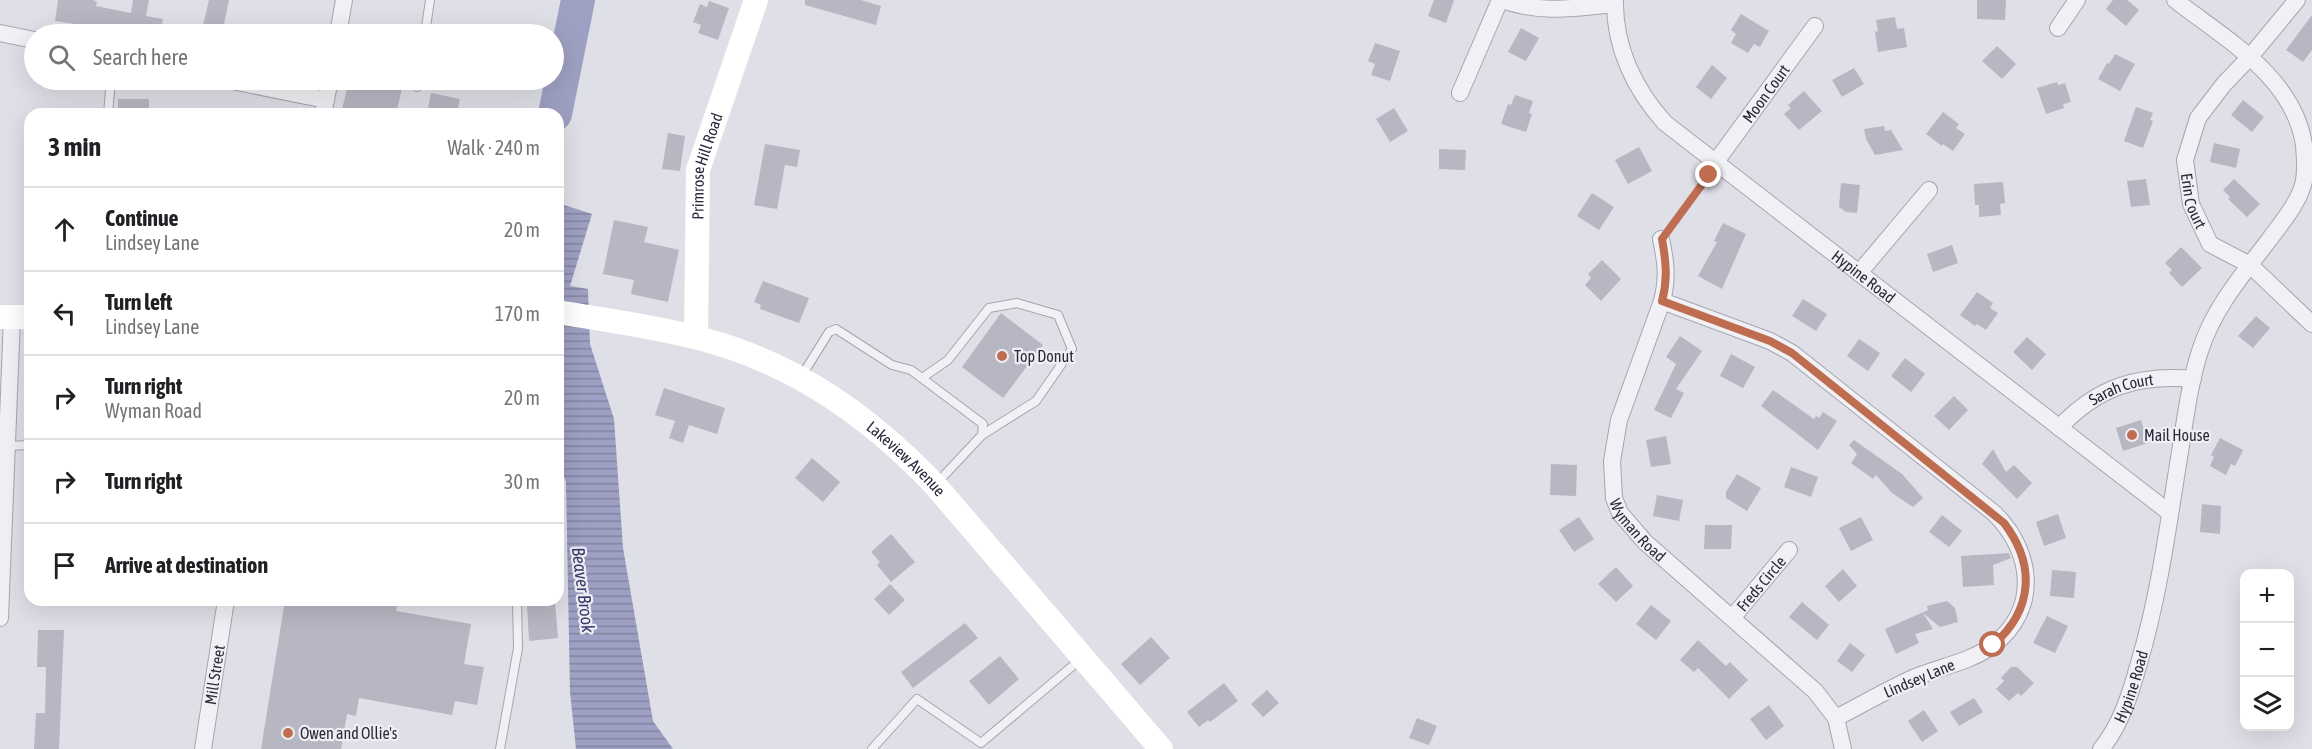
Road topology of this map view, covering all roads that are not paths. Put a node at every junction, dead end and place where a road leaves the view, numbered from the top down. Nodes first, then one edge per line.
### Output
1 (344, 0) edge
2 (430, 0) edge
3 (756, 0) edge
4 (1501, 0) edge
5 (2077, 0) edge
6 (2175, 0) edge
7 (2297, 0) edge
8 (1615, 2) edge
9 (340, 24) edge
10 (426, 24) edge
11 (1815, 26) dead end
12 (2058, 28) dead end
13 (0, 33) edge
14 (24, 38) edge
15 (2249, 58) junction
16 (110, 90) edge
17 (263, 90) edge
18 (328, 90) edge
19 (1460, 93) dead end
20 (325, 107) edge
21 (109, 108) edge
22 (2308, 143) edge
23 (1712, 169) junction
24 (1929, 190) dead end
25 (1662, 239) road end
26 (2250, 265) junction
27 (1859, 273) junction
28 (1662, 301) junction
29 (564, 313) edge
30 (14, 317) edge
31 (2312, 324) edge
32 (696, 337) junction
33 (801, 377) junction
34 (922, 378) junction
35 (2193, 379) junction
36 (2059, 428) junction
37 (982, 435) junction
38 (24, 445) edge
39 (7, 446) junction
40 (935, 486) junction
41 (2170, 513) junction
42 (1789, 550) dead end
43 (1, 559) edge
44 (225, 606) edge
45 (517, 606) edge
46 (0, 618) edge
47 (1732, 618) junction
48 (1083, 658) junction
49 (1836, 718) junction
50 (979, 746) edge
51 (203, 749) edge
52 (500, 749) edge
53 (872, 749) edge
54 (1161, 749) edge
55 (1843, 749) edge
56 (2101, 749) edge

1 - 9 street
2 - 10 lane
3 - 32 main road, Primrose Hill Road
4 - 8 street
4 - 19 street
5 - 12 street
6 - 15 street, Hypine Road
7 - 15 street, Erin Court
8 - 23 street, Hypine Road
11 - 23 street, Moon Court
13 - 14 street
15 - 22 street, Hypine Road
15 - 26 street, Erin Court
16 - 21 lane
17 - 20 street
18 - 20 street
22 - 26 street, Hypine Road
23 - 27 street, Hypine Road
24 - 27 street
25 - 28 street, Wyman Road
26 - 31 street, Erin Court
26 - 35 street, Hypine Road
27 - 36 street, Hypine Road
28 - 47 street, Wyman Road
28 - 49 street, Lindsey Lane
29 - 32 main road, Lakeview Avenue
30 - 39 street
32 - 33 main road, Lakeview Avenue
33 - 34 lane
33 - 40 main road, Lakeview Avenue
34 - 37 lane
34 - 37 lane
35 - 36 street, Sarah Court
35 - 41 street, Hypine Road
36 - 41 street, Hypine Road
37 - 40 lane
38 - 39 lane
39 - 43 street
40 - 48 main road, Lakeview Avenue
41 - 56 street, Hypine Road
42 - 47 street, Freds Circle
43 - 46 street
44 - 51 street, Mill Street
45 - 52 lane
47 - 49 street, Wyman Road
48 - 50 lane
48 - 54 main road, Lakeview Avenue
49 - 55 street, Wyman Road
50 - 53 lane

